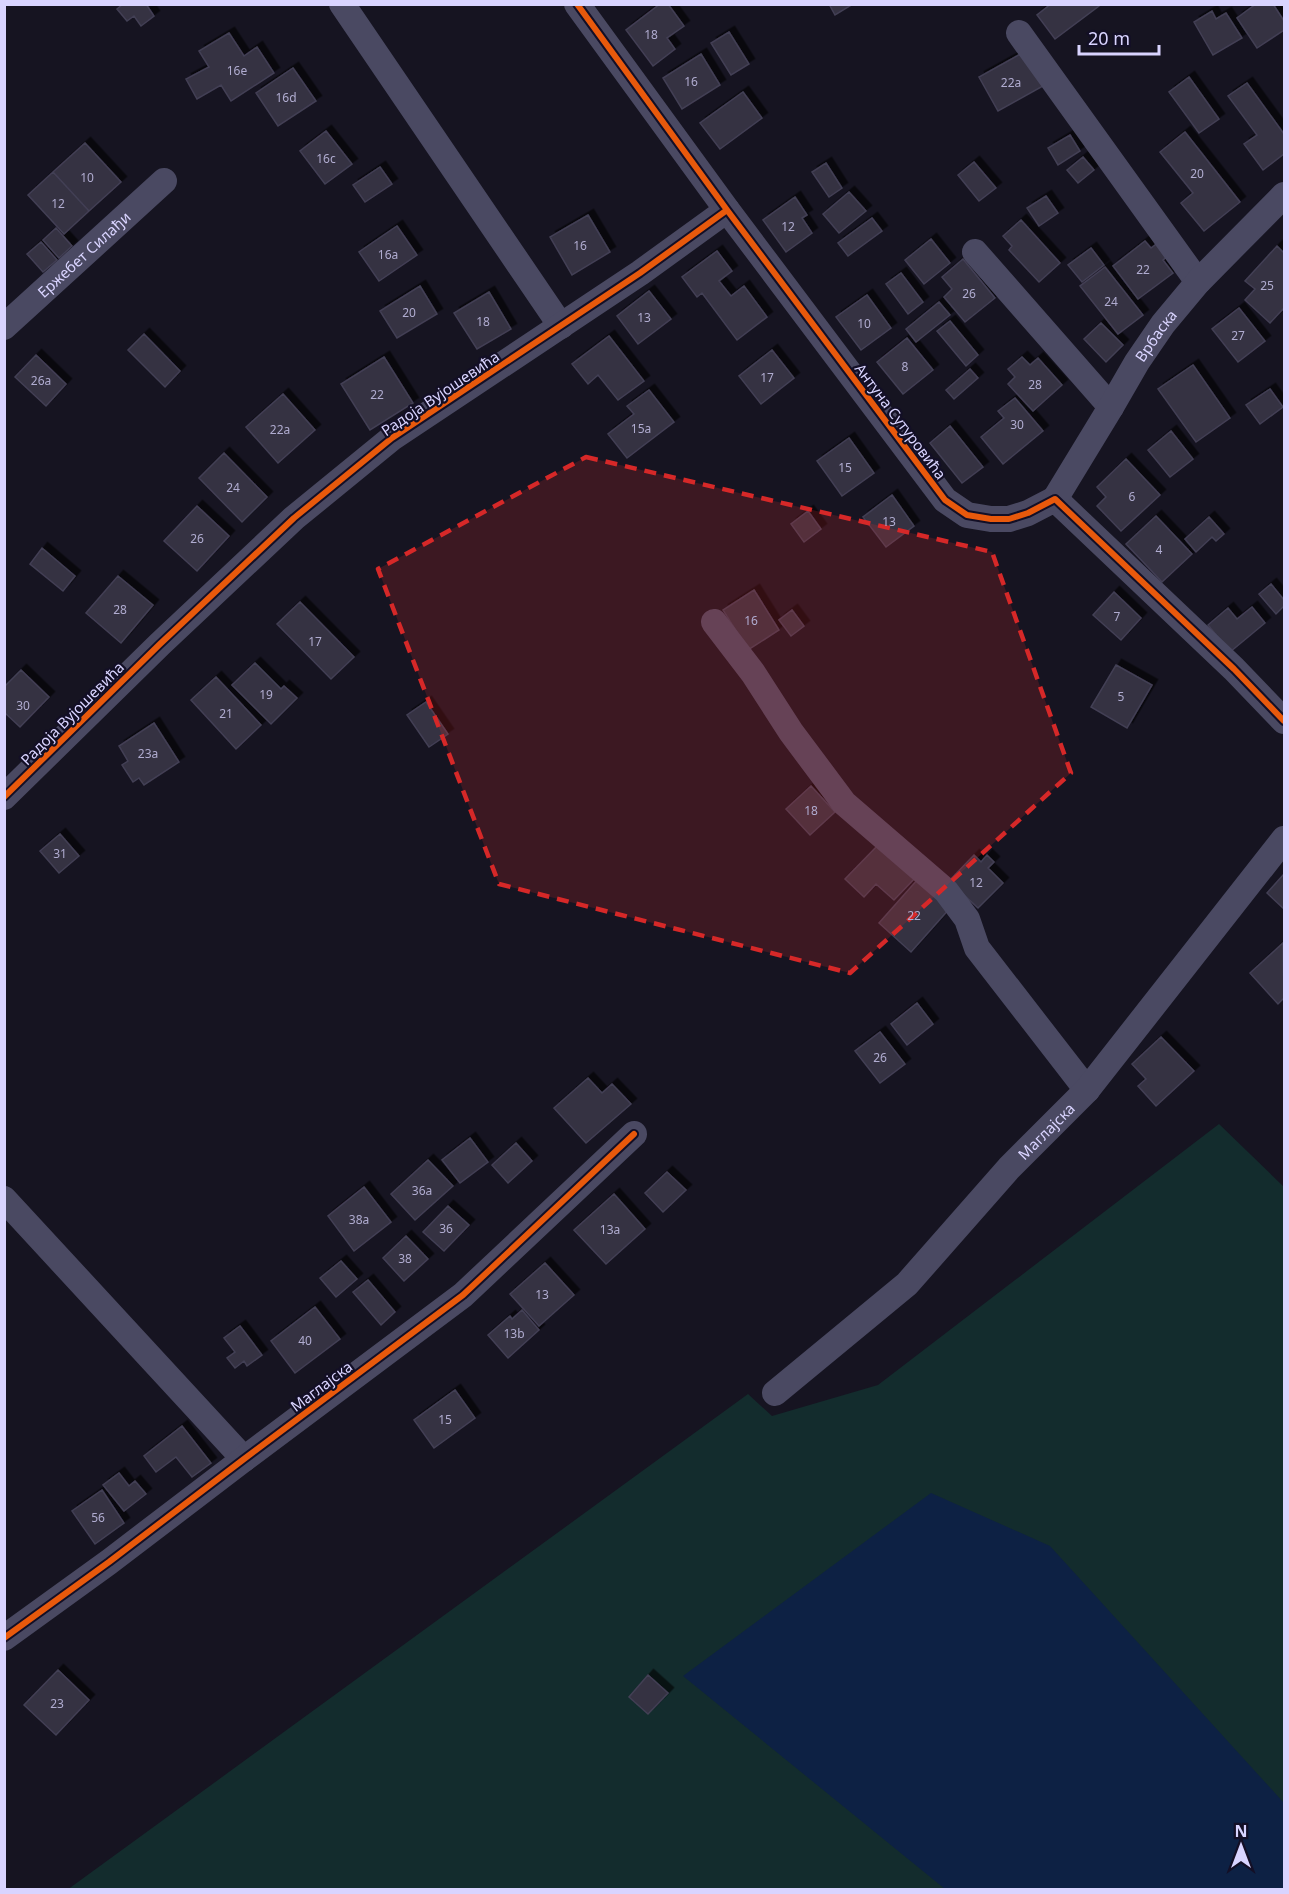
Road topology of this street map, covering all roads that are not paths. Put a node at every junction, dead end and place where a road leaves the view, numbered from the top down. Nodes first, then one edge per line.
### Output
1 (342, 4) edge
2 (577, 4) edge
3 (1019, 33) dead end
4 (164, 181) dead end
5 (1284, 195) edge
6 (728, 210) junction
7 (975, 252) dead end
8 (1198, 282) junction
9 (561, 326) junction
10 (4, 327) edge
11 (1111, 407) junction
12 (1055, 500) junction
13 (714, 622) dead end
14 (1284, 722) edge
15 (4, 797) edge
16 (1284, 839) edge
17 (1087, 1090) junction
18 (634, 1134) dead end
19 (4, 1198) edge
20 (775, 1393) dead end
21 (244, 1459) junction
22 (4, 1638) edge

1 - 9 street
2 - 6 street, Антуна Сутуровића
3 - 8 street
4 - 10 street, Ержебет Силађи
5 - 8 street, Врбаска
6 - 9 street, Радоја Вујошевића
6 - 12 street, Антуна Сутуровића
7 - 11 street
8 - 11 street, Врбаска
9 - 15 street, Радоја Вујошевића
11 - 12 street, Врбаска
12 - 14 street
13 - 17 street
16 - 17 street, Маглајска
17 - 20 street, Маглајска
18 - 21 street, Маглајска
19 - 21 street
21 - 22 street, Маглајска

